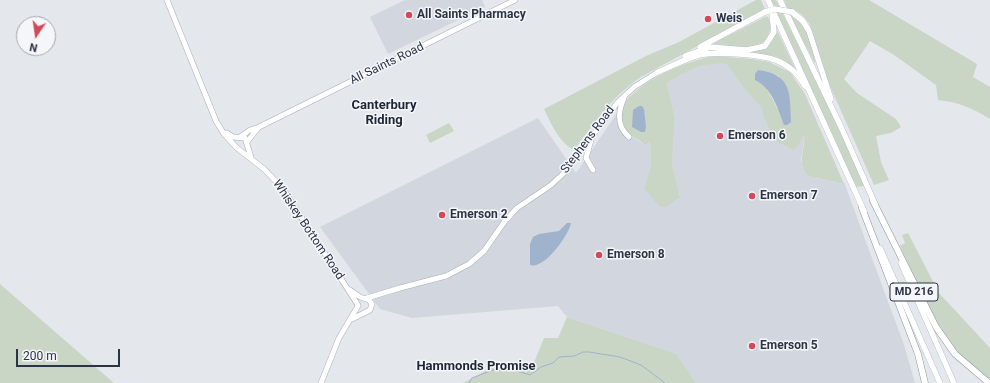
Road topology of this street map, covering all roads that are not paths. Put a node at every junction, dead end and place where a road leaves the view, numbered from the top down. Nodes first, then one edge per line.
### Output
1 (167, 0) edge
2 (514, 0) edge
3 (780, 0) edge
4 (769, 2) edge
5 (685, 56) junction
6 (658, 72) junction
7 (625, 94) junction
8 (259, 127) junction
9 (221, 129) junction
10 (842, 129) junction
11 (594, 134) junction
12 (629, 136) dead end
13 (830, 136) junction
14 (239, 137) junction
15 (235, 144) junction
16 (247, 144) junction
17 (239, 149) junction
18 (251, 158) junction
19 (592, 170) dead end
20 (873, 201) junction
21 (862, 208) junction
22 (346, 287) junction
23 (381, 295) junction
24 (365, 298) junction
25 (372, 304) junction
26 (358, 305) junction
27 (367, 312) junction
28 (350, 320) junction
29 (321, 383) edge
30 (925, 383) edge
31 (940, 383) edge
32 (954, 383) edge
33 (989, 383) edge

1 - 9 street
2 - 8 street, All Saints Road
3 - 10 main road, MD 216
4 - 5 main road
4 - 13 main road, MD 216
5 - 6 main road
5 - 10 main road, bridge
6 - 7 street, Stephens Road
6 - 13 main road
7 - 11 street, Stephens Road
7 - 12 street
8 - 14 street, All Saints Road
8 - 16 street, All Saints Road
9 - 14 street
9 - 15 street
10 - 20 main road, MD 216
11 - 19 street
11 - 23 street, Stephens Road
13 - 21 main road, MD 216
14 - 15 street
14 - 16 street
15 - 17 street
16 - 17 street
16 - 18 street
17 - 18 street, Whiskey Bottom Road
18 - 22 street, Whiskey Bottom Road
20 - 32 main road, MD 216
20 - 33 highway
21 - 30 highway
21 - 31 main road, MD 216
22 - 24 street, Whiskey Bottom Road
22 - 26 street, Whiskey Bottom Road
23 - 24 street, Stephens Road
23 - 25 street, Stephens Road
24 - 25 street
24 - 26 street
25 - 27 street
26 - 27 street
26 - 28 street
27 - 28 street
28 - 29 street

